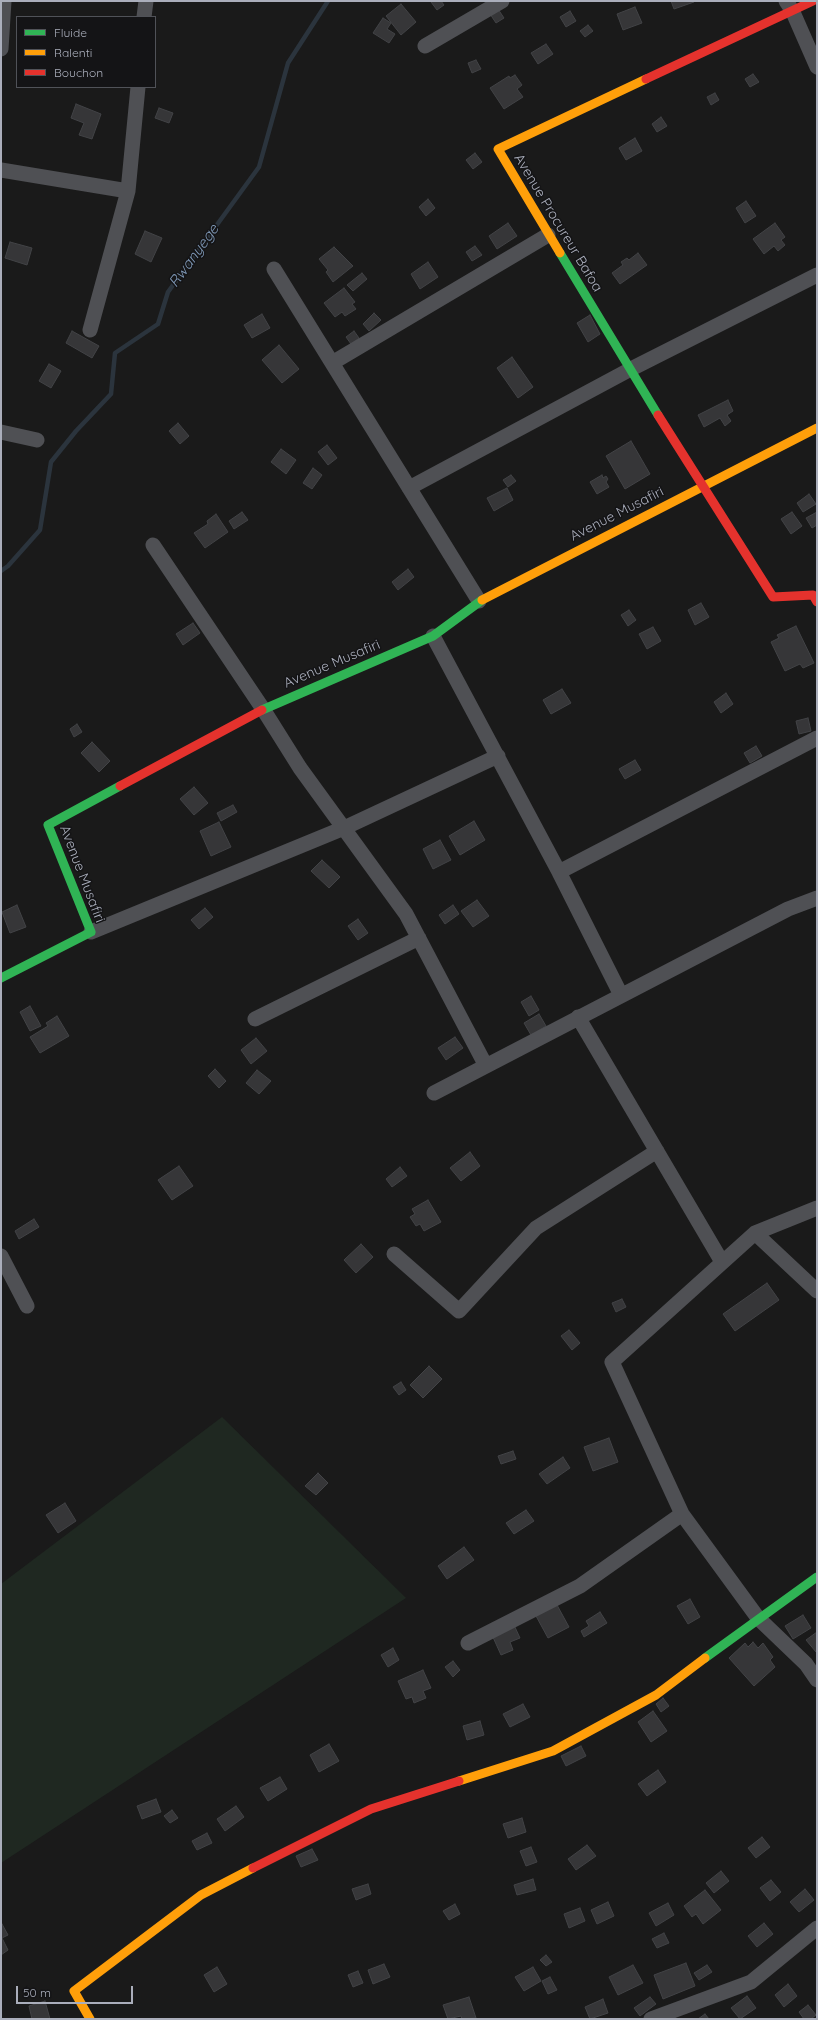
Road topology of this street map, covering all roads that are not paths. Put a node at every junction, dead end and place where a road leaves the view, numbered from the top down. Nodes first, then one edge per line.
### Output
1 (4, 1) edge
2 (146, 1) edge
3 (502, 1) edge
4 (813, 1) edge
5 (789, 6) edge
6 (144, 16) edge
7 (425, 46) dead end
8 (1, 49) edge
9 (817, 67) edge
10 (138, 88) edge
11 (1, 170) edge
12 (128, 191) junction
13 (548, 235) junction
14 (274, 269) dead end
15 (817, 275) edge
16 (90, 330) dead end
17 (332, 363) junction
18 (629, 370) junction
19 (817, 428) edge
20 (1, 432) edge
21 (38, 440) dead end
22 (702, 485) junction
23 (409, 488) junction
24 (153, 545) dead end
25 (816, 597) edge
26 (479, 601) junction
27 (433, 636) junction
28 (264, 709) junction
29 (817, 738) edge
30 (498, 756) junction
31 (344, 828) junction
32 (559, 872) junction
33 (817, 898) edge
34 (91, 932) junction
35 (419, 938) junction
36 (1, 978) edge
37 (621, 995) junction
38 (578, 1017) junction
39 (254, 1019) dead end
40 (486, 1066) junction
41 (434, 1093) dead end
42 (657, 1151) junction
43 (817, 1208) edge
44 (755, 1233) junction
45 (394, 1254) dead end
46 (1, 1256) edge
47 (722, 1262) junction
48 (817, 1291) edge
49 (27, 1306) dead end
50 (682, 1514) junction
51 (817, 1577) edge
52 (758, 1618) junction
53 (468, 1643) dead end
54 (817, 1680) edge
55 (817, 1928) edge
56 (90, 2019) edge
57 (651, 2019) edge

1 - 8 street
2 - 6 street
3 - 7 street
4 - 5 street, Avenue Procureur Bafoa
5 - 9 street
5 - 13 street, Avenue Procureur Bafoa
10 - 12 street
11 - 12 street
12 - 16 street
13 - 17 street
13 - 18 street, Avenue Procureur Bafoa
14 - 17 street
15 - 18 street
17 - 23 street
18 - 22 street, Avenue Procureur Bafoa
18 - 23 street
19 - 22 street, Avenue Musafiri
20 - 21 street
22 - 25 street, Avenue Procureur Bafoa
22 - 26 street, Avenue Musafiri
23 - 26 street
24 - 28 street
26 - 27 street, Avenue Musafiri
27 - 28 street, Avenue Musafiri
27 - 30 street
28 - 31 street
28 - 34 street, Avenue Musafiri
29 - 32 street
30 - 31 street
30 - 32 street
31 - 34 street
31 - 35 street
32 - 37 street
33 - 37 street
34 - 36 street, Avenue Musafiri
35 - 39 street
35 - 40 street
37 - 38 street
38 - 40 street
38 - 42 street
40 - 41 street
42 - 45 street
42 - 47 street
43 - 44 street
44 - 47 street
44 - 48 street
46 - 49 street
47 - 50 street
50 - 52 street
50 - 53 street
51 - 52 street
52 - 54 street
52 - 56 street
55 - 57 street

